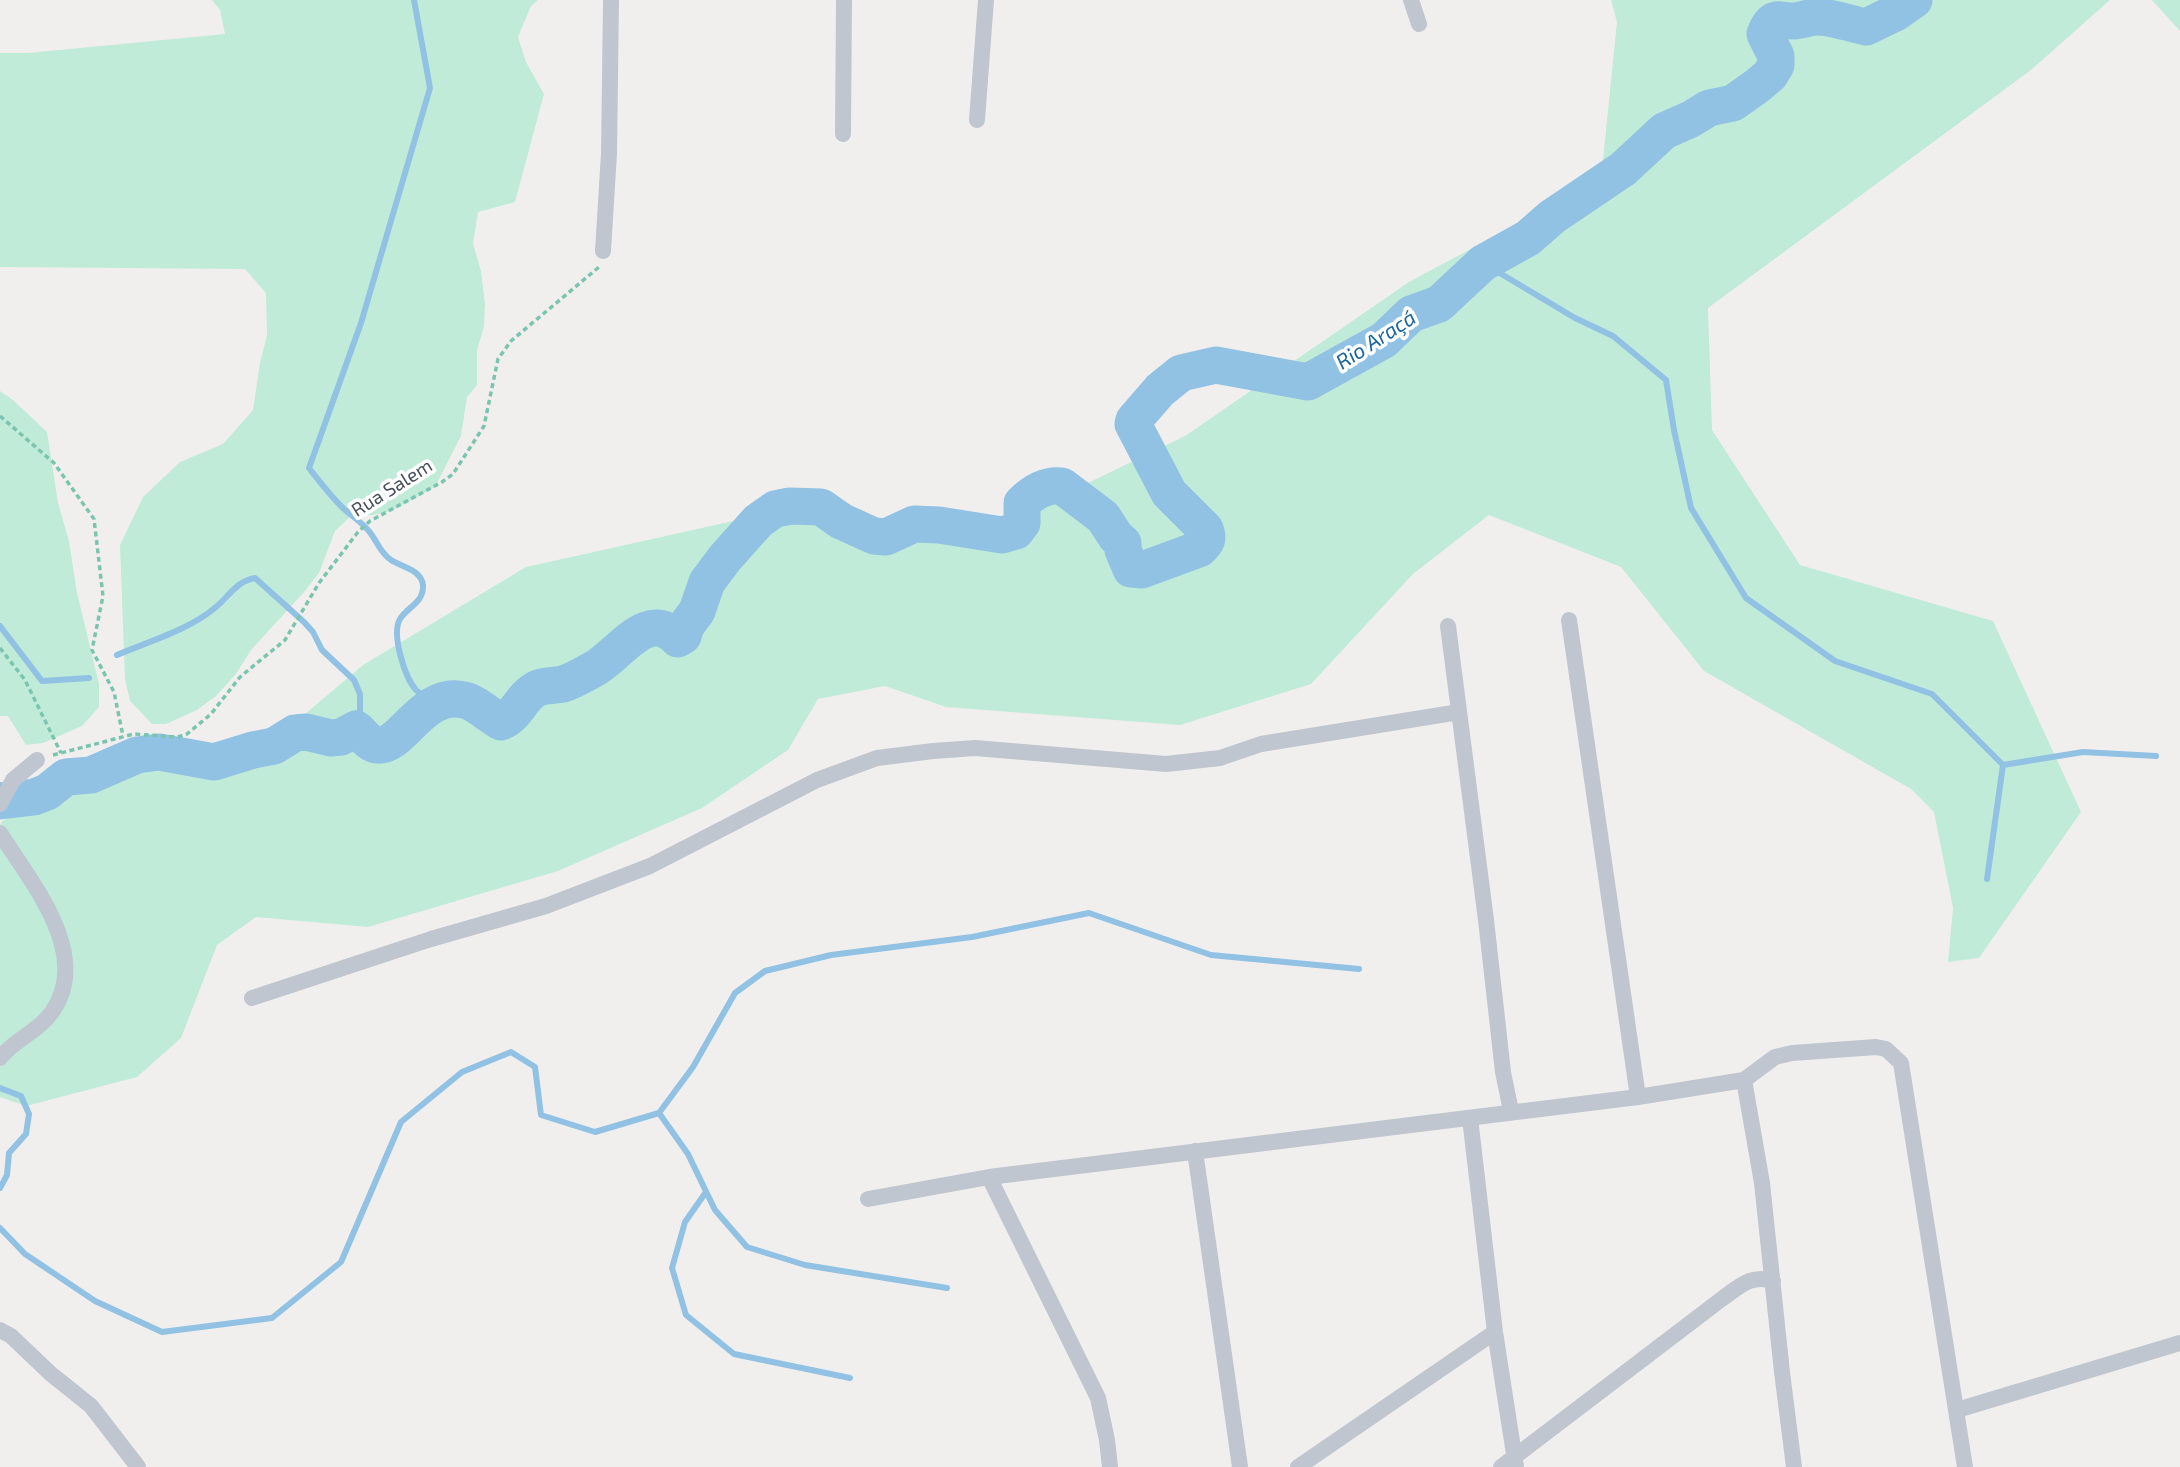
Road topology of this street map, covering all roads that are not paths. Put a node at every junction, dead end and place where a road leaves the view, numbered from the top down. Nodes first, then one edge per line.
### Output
1 (611, 0) edge
2 (844, 0) edge
3 (986, 0) edge
4 (1411, 0) edge
5 (1419, 24) dead end
6 (977, 120) dead end
7 (842, 134) dead end
8 (603, 251) road end
9 (1569, 620) dead end
10 (1448, 626) dead end
11 (1459, 712) junction
12 (37, 760) dead end
13 (1, 799) edge
14 (0, 833) edge
15 (252, 998) dead end
16 (0, 1058) edge
17 (1744, 1080) junction
18 (1637, 1097) junction
19 (1511, 1111) junction
20 (1470, 1118) junction
21 (1195, 1151) junction
22 (989, 1177) junction
23 (868, 1199) dead end
24 (1773, 1281) junction
25 (0, 1329) edge
26 (1495, 1332) junction
27 (2180, 1343) edge
28 (1957, 1410) junction
29 (1511, 1464) edge
30 (138, 1467) edge
31 (1110, 1467) edge
32 (1240, 1467) edge
33 (1298, 1467) edge
34 (1794, 1467) edge
35 (1965, 1467) edge

1 - 8 street
2 - 7 street
3 - 6 street
4 - 5 street
9 - 18 street
10 - 11 street
11 - 15 street
11 - 19 street
12 - 13 street
14 - 16 street
17 - 18 street
17 - 24 street
17 - 28 street
18 - 19 street
19 - 20 street
20 - 21 street
20 - 26 street
21 - 22 street
21 - 32 street
22 - 23 street
22 - 31 street
24 - 29 street
24 - 34 street
25 - 30 street
26 - 29 street
26 - 33 street
27 - 28 street
28 - 35 street

